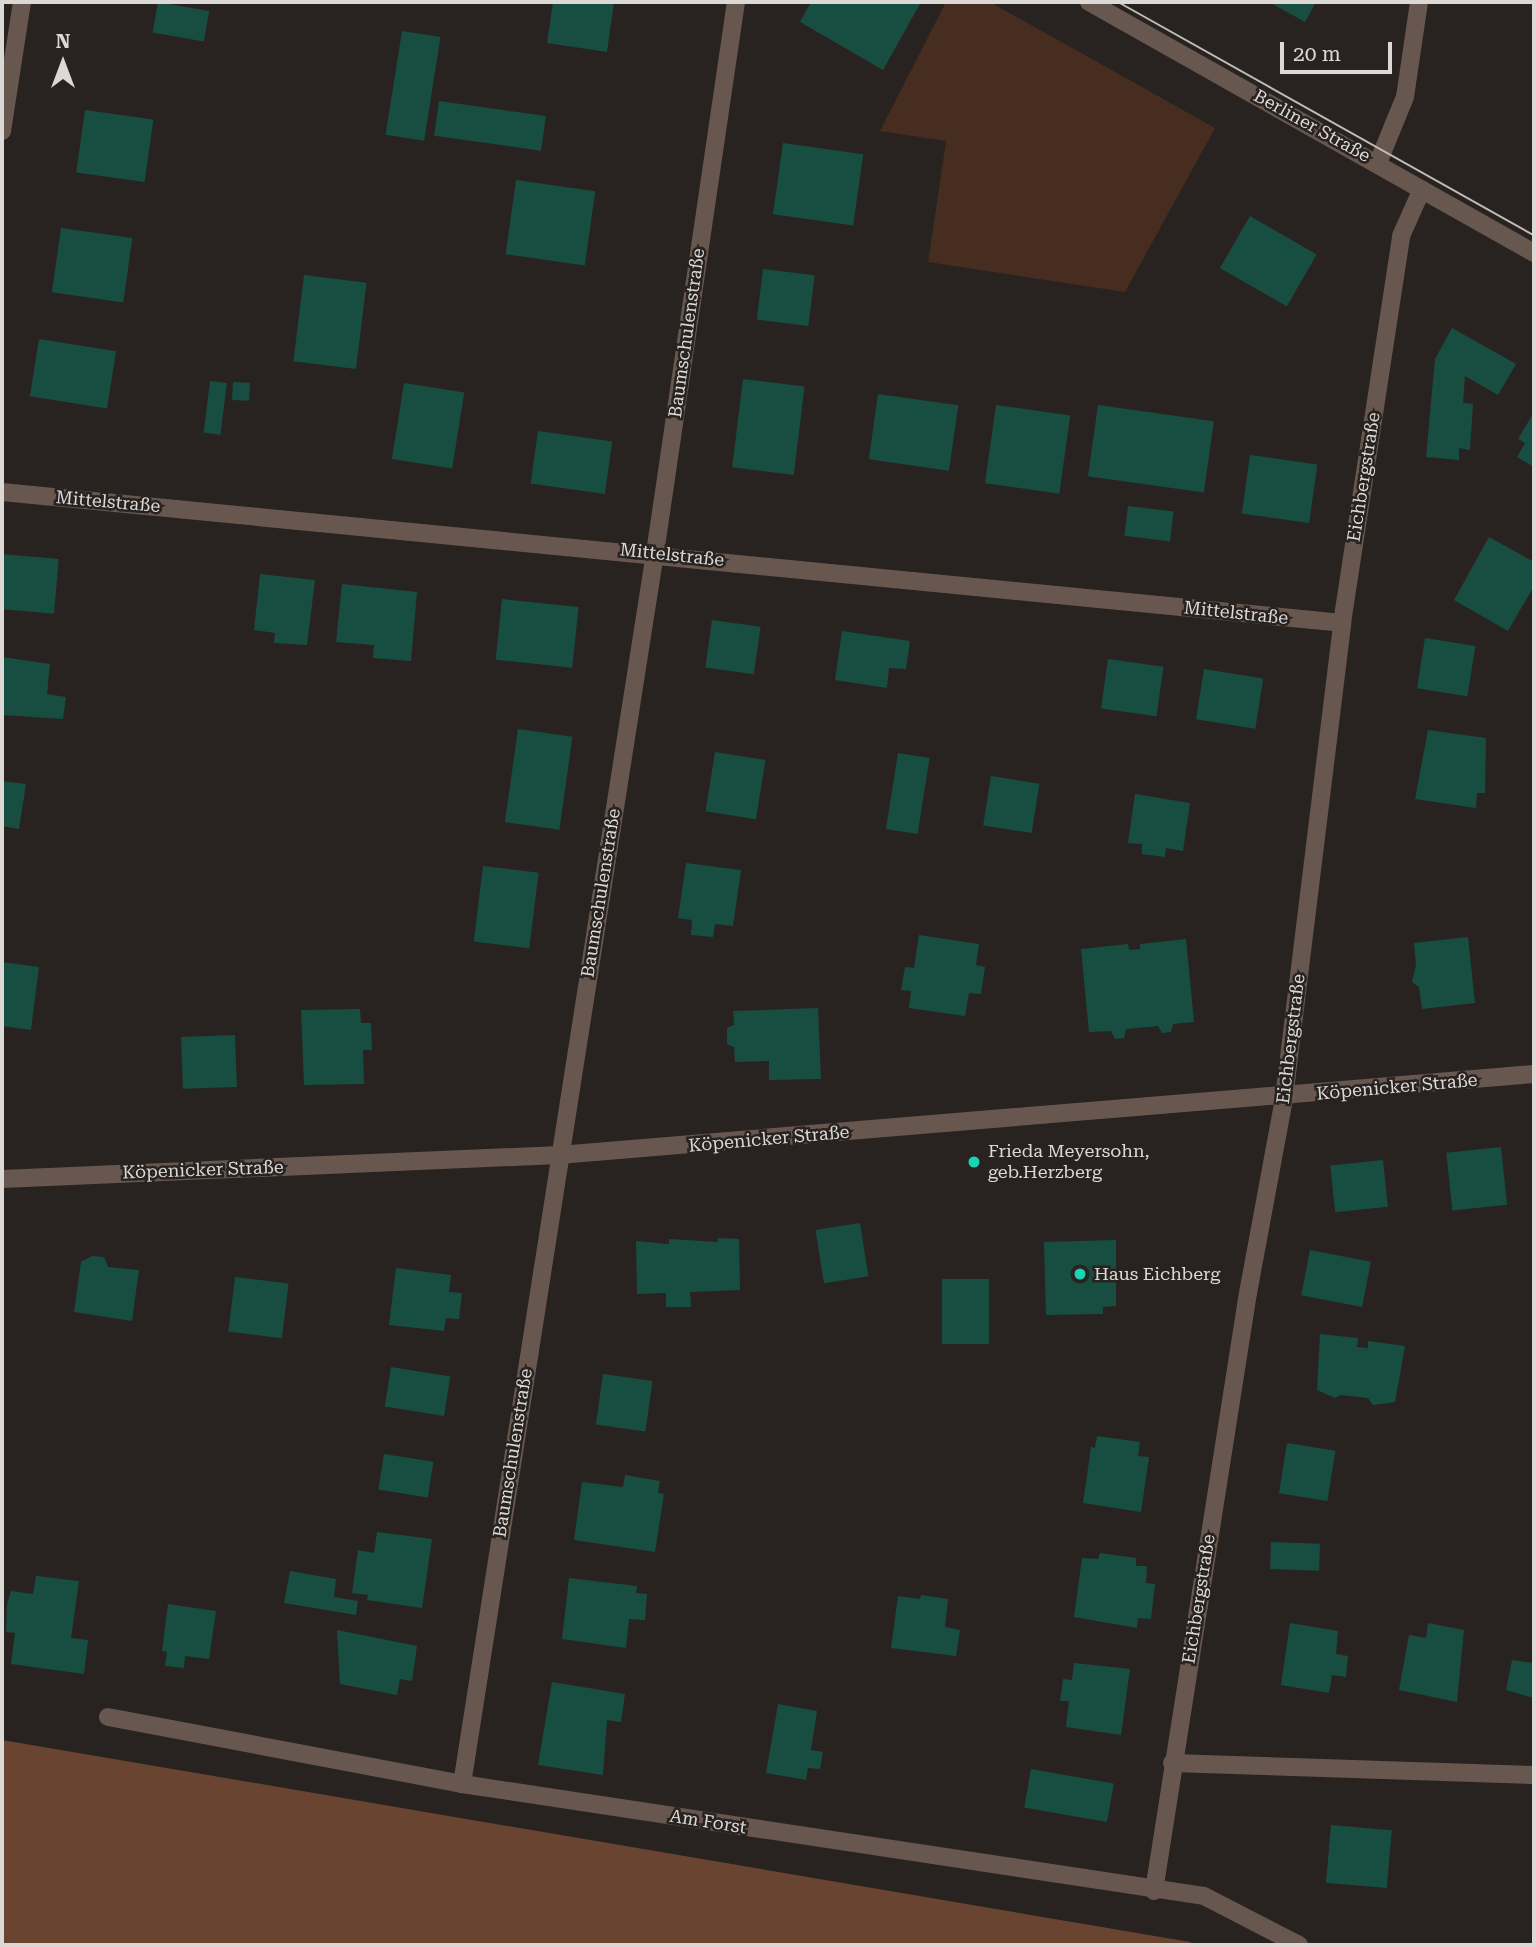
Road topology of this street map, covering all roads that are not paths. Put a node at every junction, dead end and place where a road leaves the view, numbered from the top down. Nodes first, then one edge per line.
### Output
1 (22, 2) edge
2 (736, 2) edge
3 (1089, 2) edge
4 (1419, 2) edge
5 (2, 131) edge
6 (1378, 163) junction
7 (1422, 189) junction
8 (1534, 253) edge
9 (2, 492) edge
10 (655, 553) junction
11 (1342, 623) junction
12 (1534, 1074) edge
13 (1284, 1098) junction
14 (559, 1156) junction
15 (2, 1179) edge
16 (108, 1717) dead end
17 (1172, 1763) junction
18 (1534, 1775) edge
19 (462, 1784) junction
20 (1154, 1891) junction
21 (1300, 1945) edge

1 - 5 street
2 - 10 street, Baumschulenstraße
3 - 6 street, Berliner Straße
4 - 6 street
6 - 7 street, Berliner Straße
7 - 8 street, Berliner Straße
7 - 11 street, Eichbergstraße
9 - 10 street, Mittelstraße
10 - 11 street, Mittelstraße
10 - 14 street, Baumschulenstraße
11 - 13 street, Eichbergstraße
12 - 13 street, Köpenicker Straße
13 - 14 street, Köpenicker Straße
13 - 17 street, Eichbergstraße
14 - 15 street, Köpenicker Straße
14 - 19 street, Baumschulenstraße
16 - 19 street, Am Forst
17 - 18 street
17 - 20 street, Eichbergstraße
19 - 20 street, Am Forst
20 - 21 street, Am Forst

